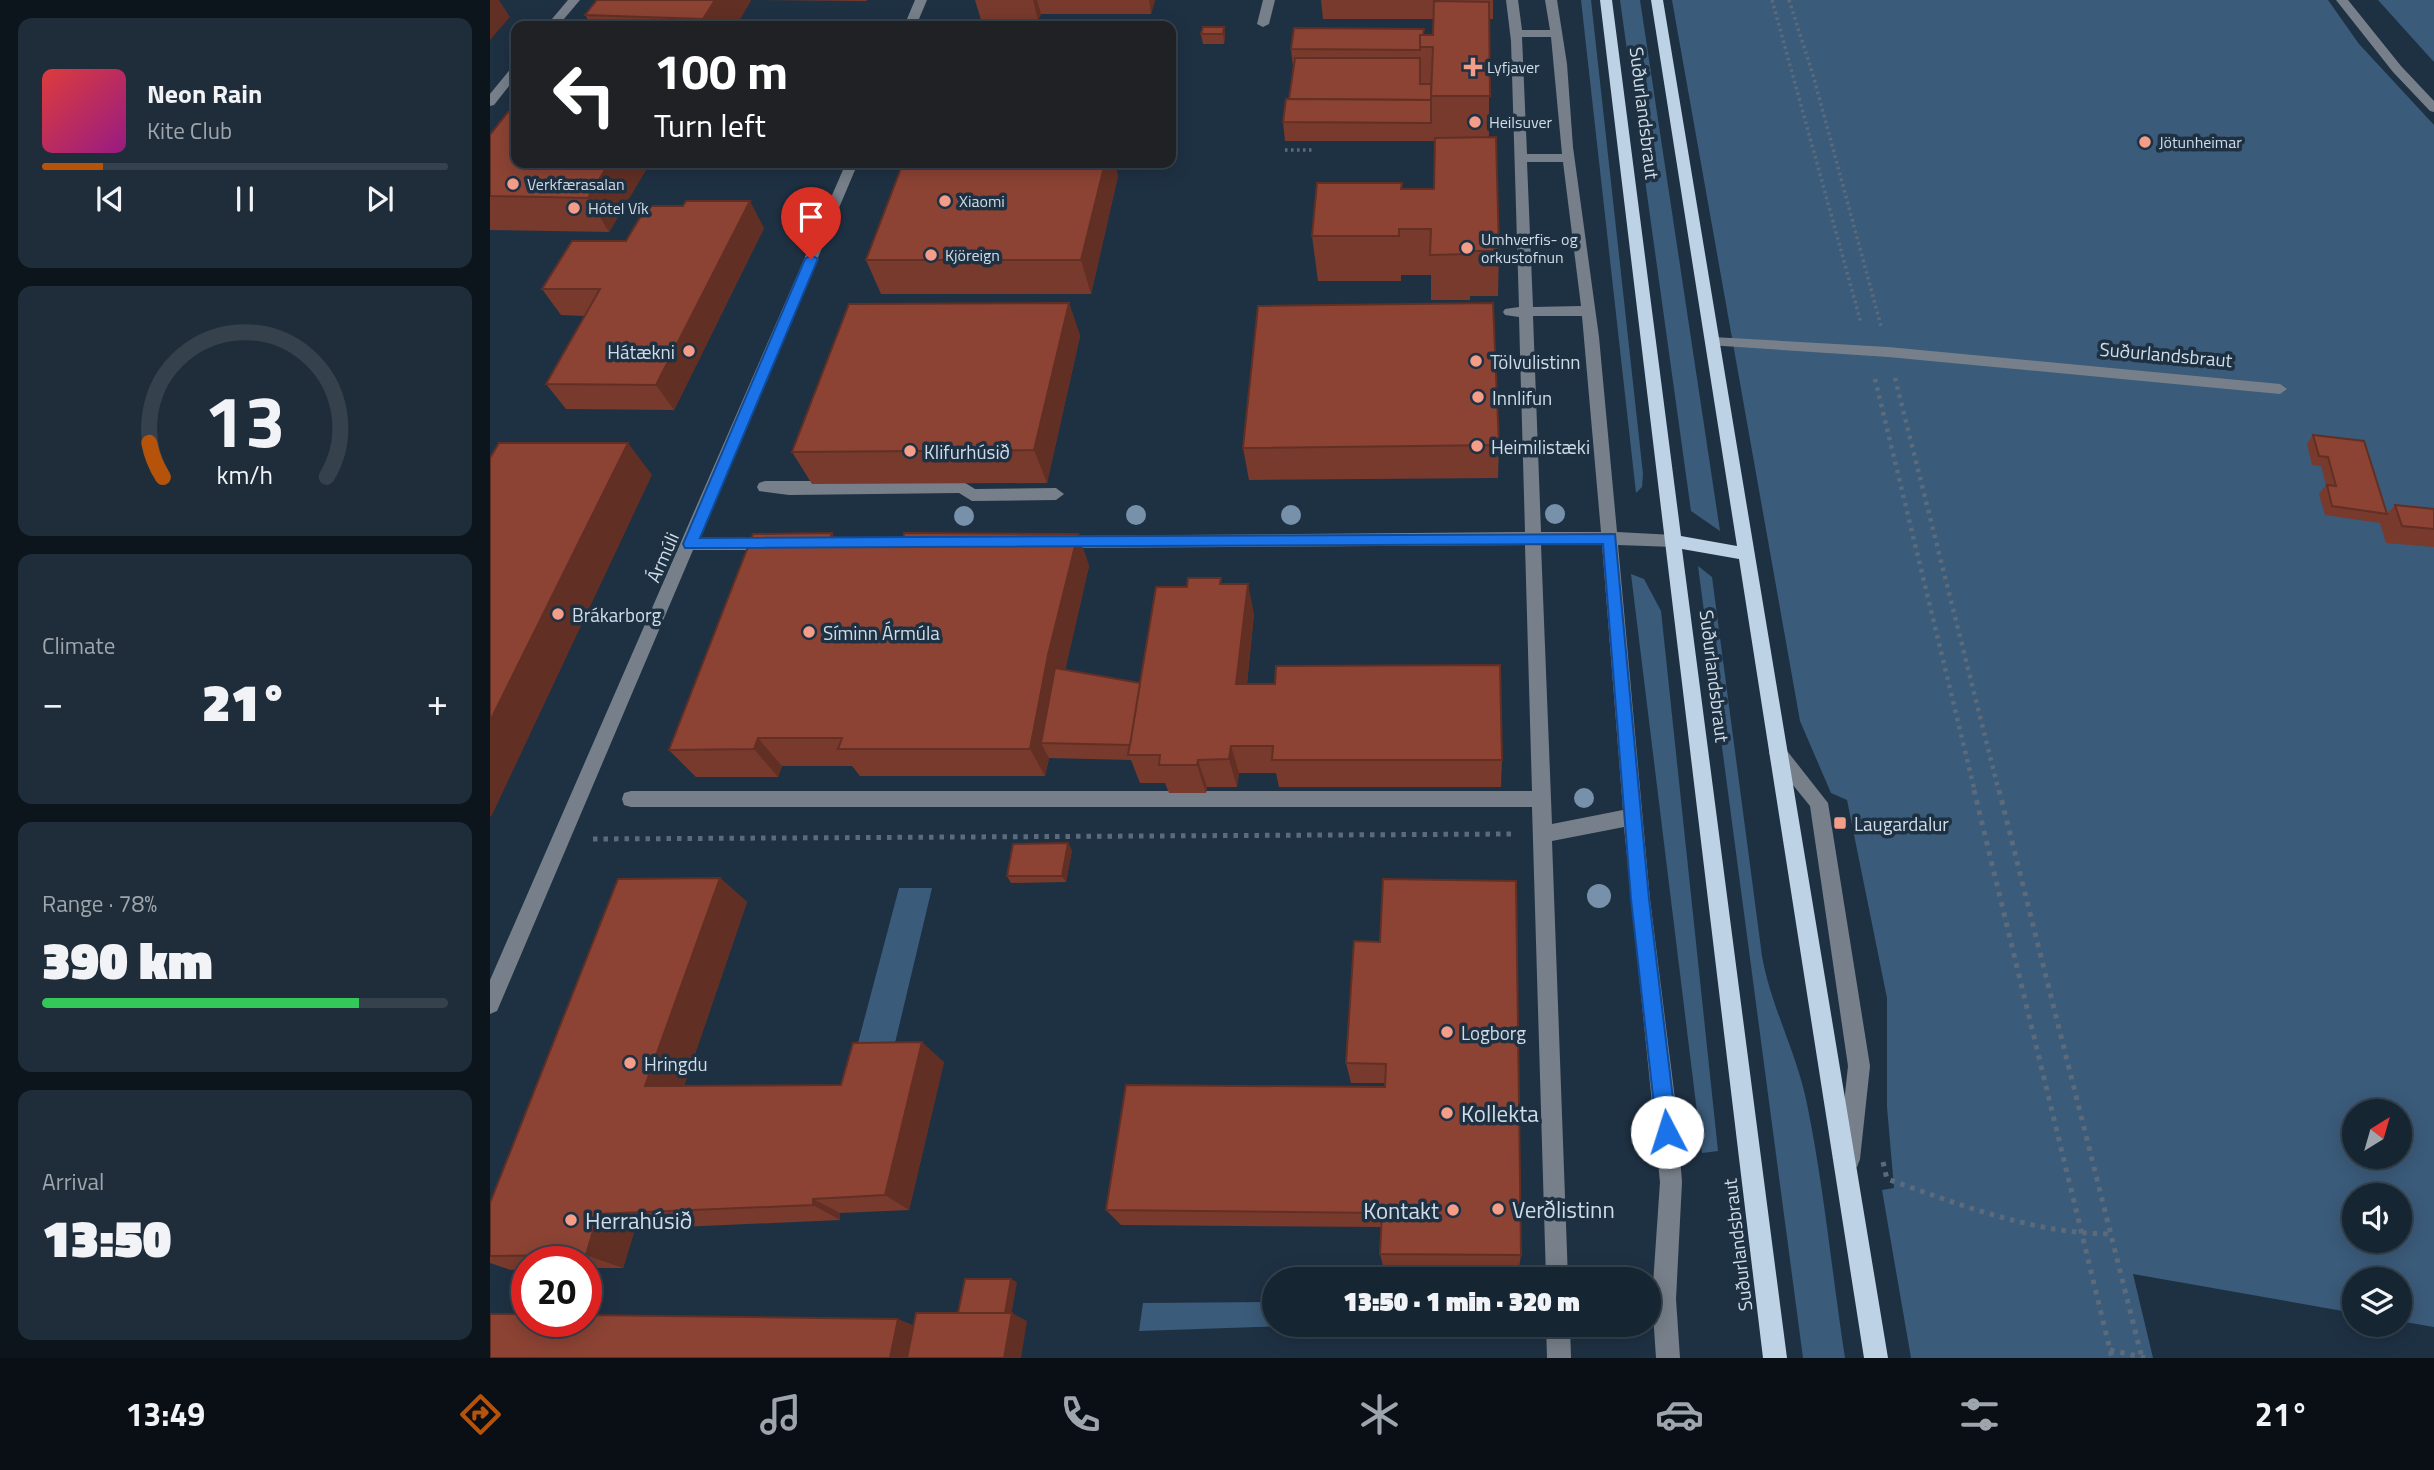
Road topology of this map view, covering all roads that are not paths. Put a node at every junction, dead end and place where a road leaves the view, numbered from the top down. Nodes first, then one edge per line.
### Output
1 (574, 0) edge
2 (921, 0) edge
3 (1269, 0) edge
4 (1512, 0) edge
5 (1551, 0) edge
6 (1606, 0) edge
7 (1657, 0) edge
8 (2342, 0) edge
9 (556, 21) edge
10 (912, 21) edge
11 (1263, 24) dead end
12 (1555, 33) junction
13 (1517, 34) junction
14 (511, 76) edge
15 (490, 102) edge
16 (2434, 108) edge
17 (1521, 158) junction
18 (1568, 158) junction
19 (850, 168) edge
20 (1588, 311) junction
21 (1518, 312) junction
22 (1713, 342) junction
23 (2280, 389) dead end
24 (765, 486) dead end
25 (1056, 494) dead end
26 (1609, 538) junction
27 (1533, 539) junction
28 (1674, 541) junction
29 (1036, 542) edge
30 (791, 543) edge
31 (690, 544) junction
32 (1745, 554) junction
33 (1778, 753) junction
34 (631, 799) dead end
35 (1541, 799) junction
36 (1633, 817) junction
37 (1542, 834) junction
38 (490, 1004) edge
39 (1847, 1180) junction
40 (1561, 1267) edge
41 (1660, 1267) edge
42 (1661, 1322) edge
43 (1558, 1337) edge
44 (1559, 1358) edge
45 (1668, 1358) edge
46 (1775, 1358) edge
47 (1876, 1358) edge

1 - 9 street
2 - 10 street
3 - 11 street
4 - 13 street
5 - 12 street
6 - 28 main road, Suðurlandsbraut
7 - 22 main road, Suðurlandsbraut
8 - 16 street
12 - 13 street
12 - 18 street
13 - 17 street
14 - 15 street
17 - 18 street
17 - 21 street
18 - 20 street
19 - 31 street, Ármúli
20 - 21 street
20 - 26 street
21 - 27 street
22 - 23 street, Suðurlandsbraut
22 - 32 main road, Suðurlandsbraut
24 - 25 street
26 - 27 street
26 - 28 street
26 - 36 street
27 - 29 street
27 - 35 street
28 - 32 main road
28 - 46 main road, Suðurlandsbraut
30 - 31 street
31 - 38 street, Ármúli
32 - 33 main road, Suðurlandsbraut
33 - 39 main road, Suðurlandsbraut
33 - 39 street, Suðurlandsbraut
34 - 35 street
35 - 37 street
36 - 37 street
36 - 41 street
37 - 40 street
39 - 47 main road, Suðurlandsbraut
42 - 45 street
43 - 44 street

